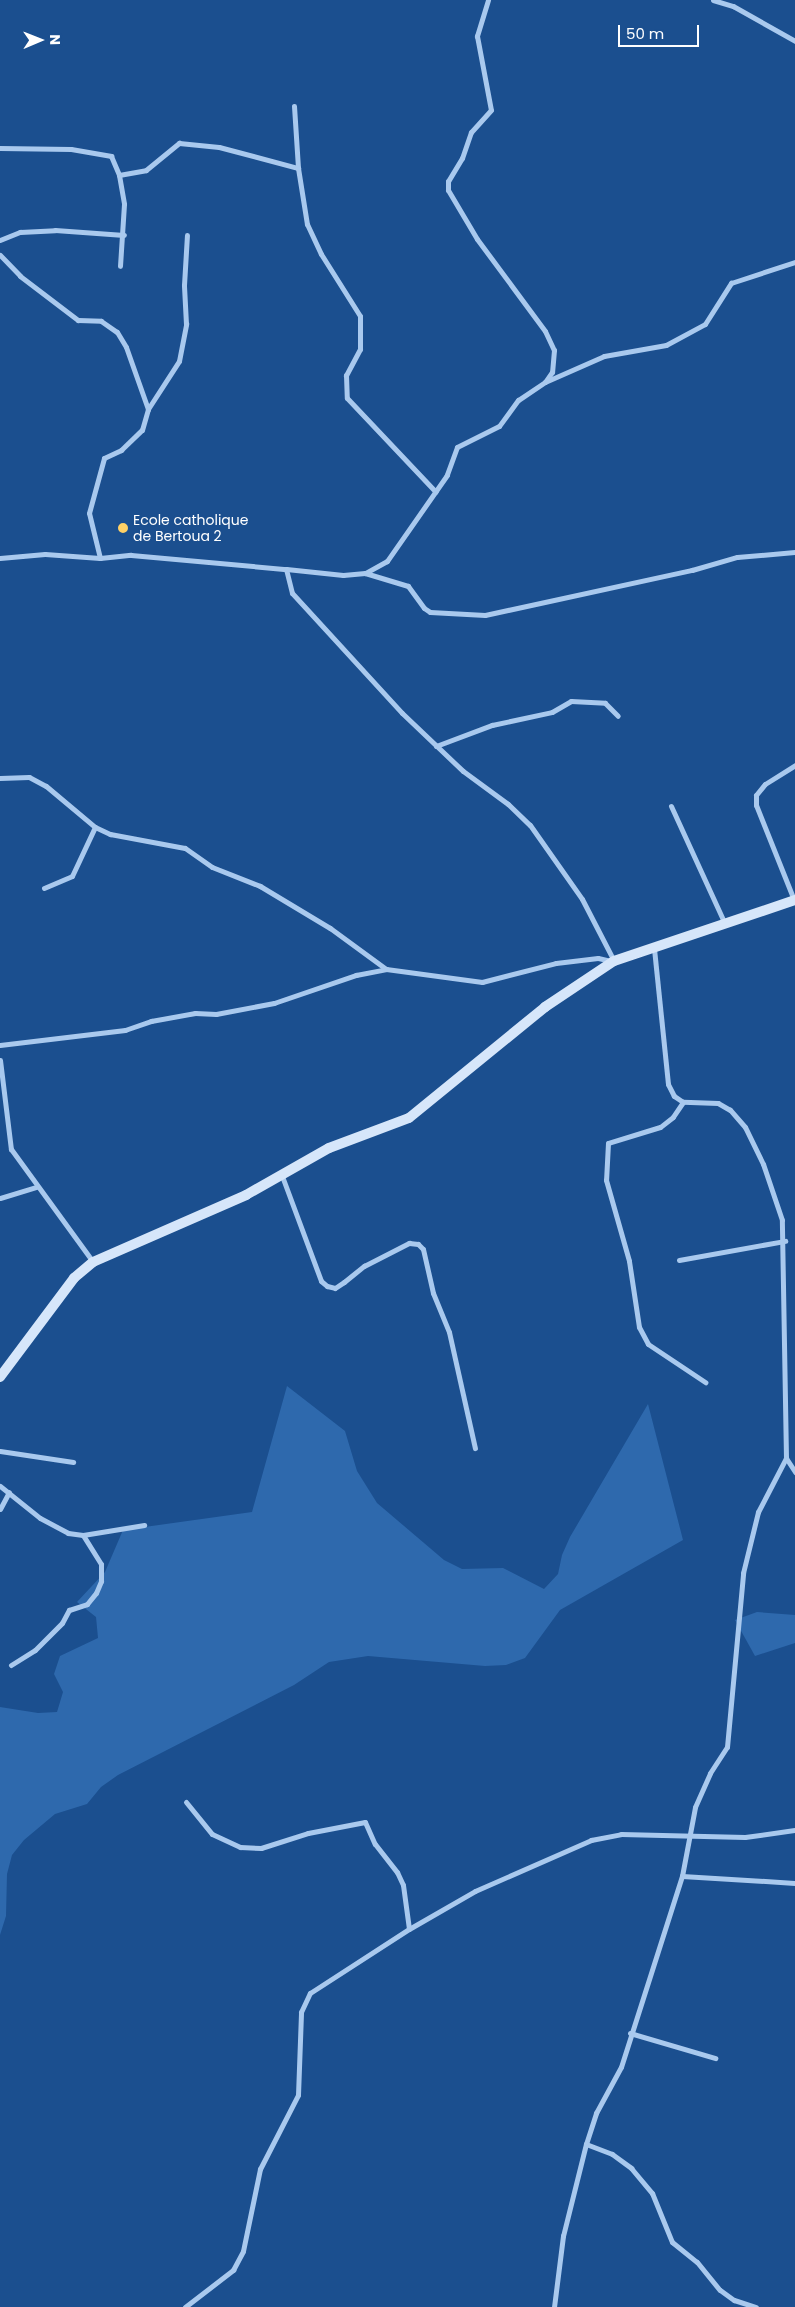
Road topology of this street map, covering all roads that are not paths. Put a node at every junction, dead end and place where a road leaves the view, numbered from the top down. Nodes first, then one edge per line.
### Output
1 (488, 0) edge
2 (713, 0) edge
3 (795, 41) edge
4 (294, 106) dead end
5 (0, 148) edge
6 (298, 168) junction
7 (119, 174) junction
8 (124, 235) junction
9 (187, 235) dead end
10 (0, 240) edge
11 (0, 255) edge
12 (795, 262) edge
13 (120, 266) dead end
14 (545, 382) junction
15 (148, 409) junction
16 (436, 492) junction
17 (795, 552) edge
18 (0, 558) edge
19 (100, 558) junction
20 (286, 569) junction
21 (365, 573) junction
22 (618, 716) dead end
23 (436, 746) junction
24 (795, 765) edge
25 (0, 778) edge
26 (672, 806) dead end
27 (96, 827) junction
28 (44, 888) dead end
29 (795, 900) edge
30 (725, 924) junction
31 (654, 949) junction
32 (614, 961) junction
33 (386, 969) junction
34 (0, 1045) edge
35 (0, 1060) edge
36 (683, 1102) junction
37 (282, 1176) junction
38 (37, 1187) junction
39 (0, 1198) edge
40 (785, 1241) junction
41 (679, 1260) dead end
42 (93, 1262) junction
43 (0, 1377) edge
44 (705, 1382) dead end
45 (475, 1448) dead end
46 (0, 1451) edge
47 (786, 1458) junction
48 (73, 1462) dead end
49 (795, 1472) edge
50 (0, 1486) edge
51 (9, 1492) junction
52 (0, 1509) edge
53 (144, 1525) dead end
54 (83, 1535) junction
55 (11, 1666) dead end
56 (186, 1802) dead end
57 (795, 1830) edge
58 (690, 1837) junction
59 (682, 1876) junction
60 (795, 1883) edge
61 (409, 1928) junction
62 (630, 2032) junction
63 (715, 2058) dead end
64 (586, 2144) junction
65 (185, 2307) edge
66 (554, 2307) edge
67 (756, 2307) edge

1 - 14 street
2 - 3 street
4 - 6 street
5 - 7 street
6 - 7 street
6 - 16 street
7 - 8 street
8 - 10 street
8 - 13 street
9 - 15 street
11 - 15 street
12 - 14 street
14 - 16 street
15 - 19 street
16 - 21 street
17 - 21 street
18 - 19 street
19 - 20 street
20 - 21 street
20 - 23 street
22 - 23 street
23 - 32 street
24 - 29 street
25 - 27 street
26 - 30 street
27 - 28 street
27 - 33 street
29 - 30 street
30 - 31 street
31 - 32 street
31 - 36 street
32 - 33 street
32 - 37 street
33 - 34 street
35 - 38 street
36 - 40 street
36 - 44 street
37 - 42 street
37 - 45 street
38 - 39 street
38 - 42 street
40 - 41 street
40 - 47 street
42 - 43 street
46 - 48 street
47 - 49 street
47 - 58 street
50 - 51 street
51 - 52 street
51 - 54 street
53 - 54 street
54 - 55 street
56 - 61 street
57 - 58 street
58 - 59 street
58 - 61 street
59 - 60 street
59 - 62 street
61 - 65 street
62 - 63 street
62 - 64 street
64 - 66 street
64 - 67 street

